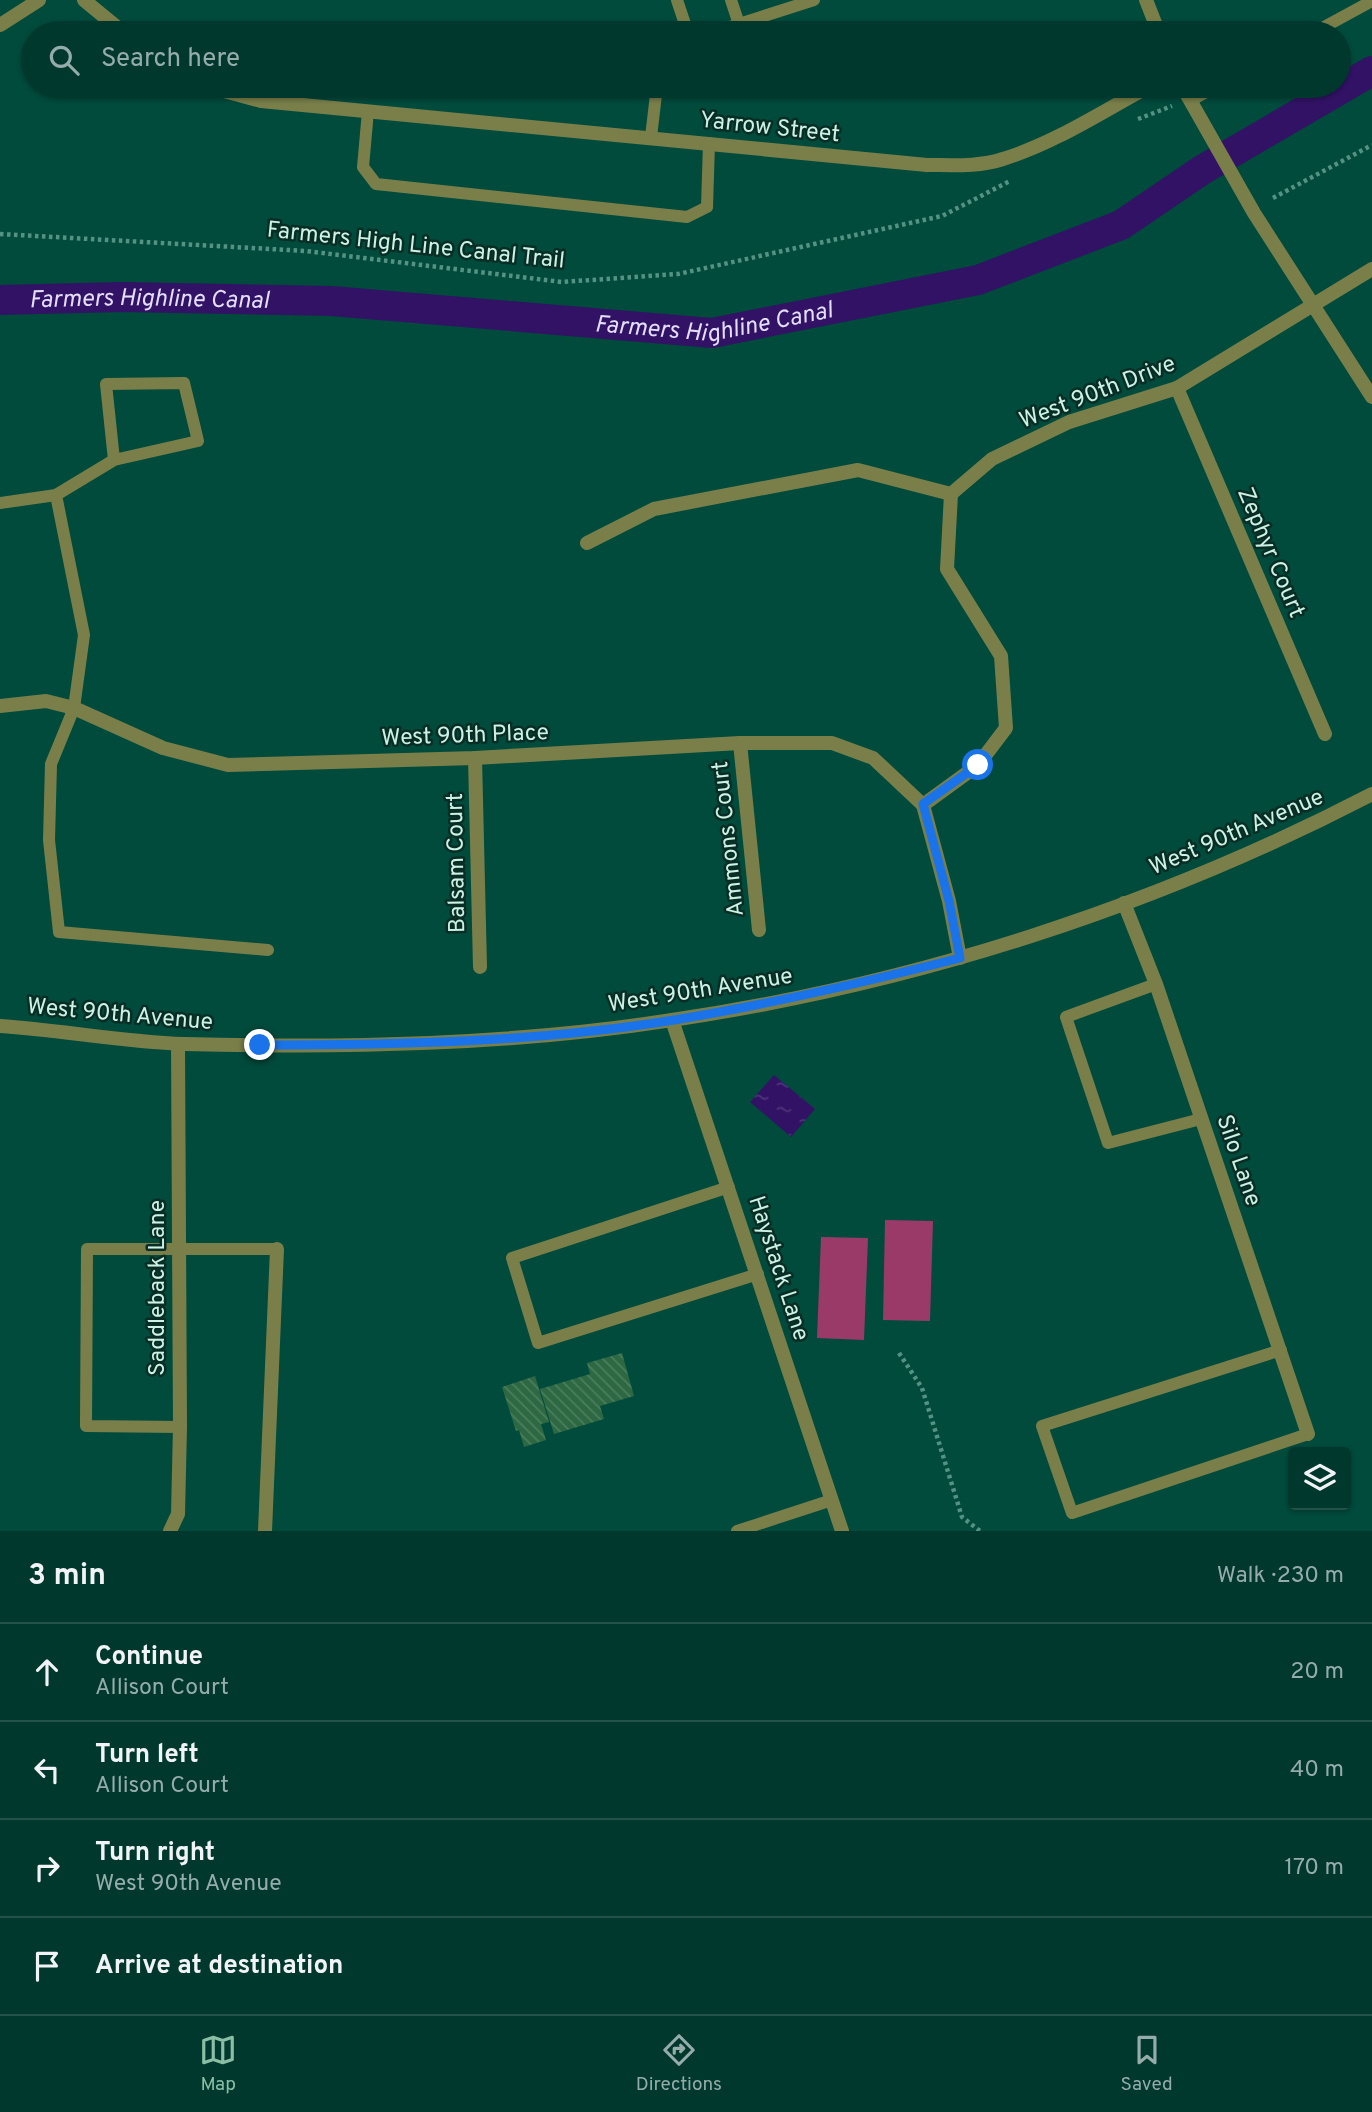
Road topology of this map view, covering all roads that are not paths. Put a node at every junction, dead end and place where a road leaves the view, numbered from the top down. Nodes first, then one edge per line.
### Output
1 (39, 0) edge
2 (84, 0) edge
3 (677, 0) edge
4 (732, 0) edge
5 (814, 0) edge
6 (1146, 0) edge
7 (1372, 1) edge
8 (109, 21) edge
9 (684, 21) edge
10 (738, 21) edge
11 (748, 21) edge
12 (1155, 21) edge
13 (1335, 21) edge
14 (0, 25) edge
15 (250, 98) edge
16 (656, 98) edge
17 (1127, 98) edge
18 (1188, 98) edge
19 (1195, 98) edge
20 (1190, 101) junction
21 (368, 111) junction
22 (651, 137) junction
23 (709, 143) junction
24 (1372, 269) edge
25 (1315, 304) junction
26 (1178, 388) junction
27 (1372, 397) edge
28 (114, 460) junction
29 (951, 494) junction
30 (56, 495) junction
31 (0, 503) edge
32 (587, 543) dead end
33 (0, 706) edge
34 (74, 708) junction
35 (1325, 734) dead end
36 (740, 743) junction
37 (475, 758) junction
38 (1372, 794) edge
39 (923, 804) junction
40 (1124, 903) junction
41 (759, 930) dead end
42 (268, 950) dead end
43 (960, 958) junction
44 (480, 967) dead end
45 (1156, 984) junction
46 (672, 1020) junction
47 (0, 1026) edge
48 (178, 1044) junction
49 (1201, 1119) junction
50 (729, 1186) junction
51 (178, 1248) junction
52 (277, 1249) joint
53 (758, 1274) junction
54 (1282, 1350) junction
55 (180, 1427) junction
56 (1308, 1434) joint
57 (832, 1500) junction
58 (170, 1531) edge
59 (265, 1531) edge
60 (737, 1531) edge
61 (842, 1531) edge

1 - 14 street
2 - 8 street
3 - 9 lane
4 - 10 lane
5 - 11 lane
6 - 12 street
7 - 13 lane
15 - 21 street, Yarrow Street
16 - 22 lane
17 - 23 street, Yarrow Street
18 - 20 street
19 - 20 lane
20 - 25 street
21 - 22 street, Yarrow Street
21 - 23 lane
22 - 23 street, Yarrow Street
24 - 25 street, West 90th Drive
25 - 26 street, West 90th Drive
25 - 27 street
26 - 29 street, West 90th Drive
26 - 35 street, Zephyr Court
28 - 28 lane
28 - 30 lane
29 - 32 street
29 - 39 street
30 - 31 lane
30 - 34 lane
33 - 34 street, West 90th Place
34 - 37 street, West 90th Place
34 - 42 lane
36 - 37 street, West 90th Place
36 - 39 street, West 90th Place
36 - 41 street, Ammons Court
37 - 44 street, Balsam Court
38 - 40 street, West 90th Avenue
39 - 43 street
40 - 43 street, West 90th Avenue
40 - 45 street, Silo Lane
43 - 46 street, West 90th Avenue
45 - 49 street, Silo Lane
45 - 49 lane
46 - 48 street, West 90th Avenue
46 - 50 street, Haystack Lane
47 - 48 street, West 90th Avenue
48 - 51 street, Saddleback Lane
49 - 54 street, Silo Lane
50 - 53 street, Haystack Lane
50 - 53 lane
51 - 52 lane
51 - 55 street, Saddleback Lane
51 - 55 lane
52 - 59 street
53 - 57 street, Haystack Lane
54 - 56 street, Silo Lane
54 - 56 lane
55 - 58 street, Saddleback Lane
57 - 60 lane
57 - 61 street, Haystack Lane

